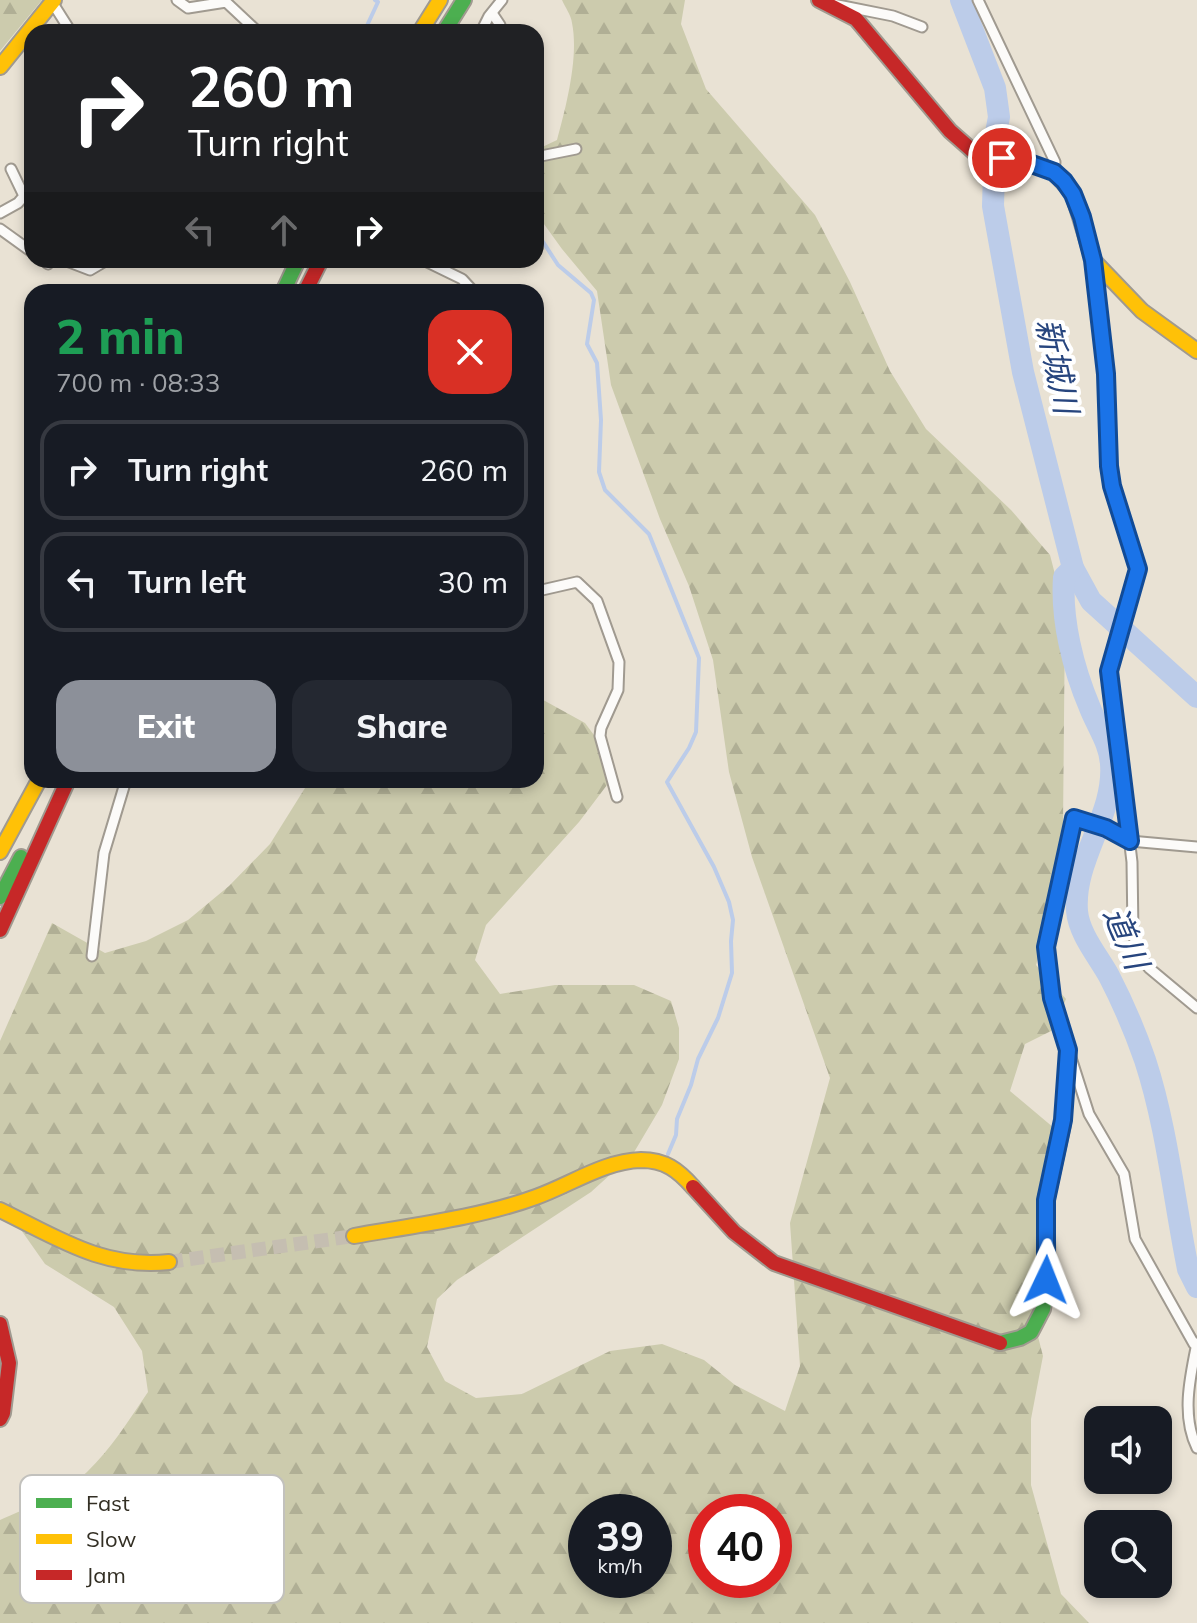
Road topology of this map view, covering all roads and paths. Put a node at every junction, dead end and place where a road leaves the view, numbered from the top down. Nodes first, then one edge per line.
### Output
1 (177, 0) edge
2 (440, 0) edge
3 (464, 0) edge
4 (502, 0) edge
5 (978, 0) edge
6 (53, 1) edge
7 (827, 1) edge
8 (492, 13) junction
9 (35, 24) edge
10 (66, 24) edge
11 (249, 24) edge
12 (425, 24) edge
13 (449, 24) edge
14 (486, 24) edge
15 (499, 24) edge
16 (922, 27) dead end
17 (24, 37) edge
18 (0, 67) edge
19 (576, 149) dead end
20 (544, 155) edge
21 (11, 169) dead end
22 (1054, 172) junction
23 (1, 210) edge
24 (0, 229) edge
25 (24, 246) edge
26 (1093, 260) junction
27 (439, 268) edge
28 (467, 284) edge
29 (1197, 351) edge
30 (544, 590) edge
31 (35, 788) edge
32 (58, 788) edge
33 (64, 788) edge
34 (124, 788) edge
35 (617, 797) dead end
36 (1130, 841) junction
37 (1197, 847) edge
38 (0, 852) edge
39 (0, 897) edge
40 (0, 930) edge
41 (92, 956) dead end
42 (1197, 1008) edge
43 (1068, 1050) junction
44 (0, 1210) edge
45 (354, 1236) tunnel mouth
46 (169, 1262) tunnel mouth
47 (0, 1324) edge
48 (0, 1419) edge
49 (1197, 1448) edge

1 - 11 street
2 - 12 main road
3 - 13 main road
4 - 8 street
5 - 22 street
6 - 9 main road
6 - 10 street
7 - 16 street
7 - 22 main road
8 - 14 street
8 - 15 street
17 - 18 main road
19 - 20 street
21 - 23 street
22 - 26 main road
24 - 25 street
26 - 29 main road
26 - 36 street
27 - 28 street
30 - 35 street
31 - 38 main road
32 - 39 main road
33 - 40 main road
34 - 41 street
36 - 37 street
36 - 42 street
36 - 43 street
43 - 45 main road
43 - 49 street
44 - 46 main road
47 - 48 main road

